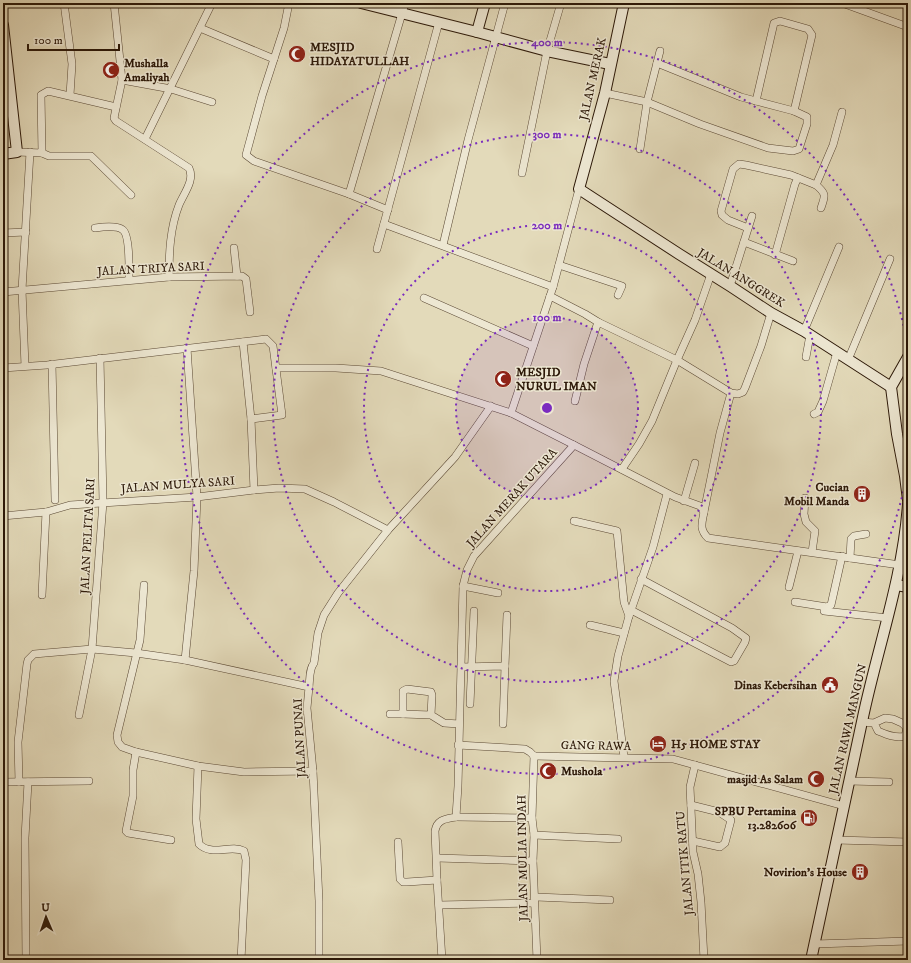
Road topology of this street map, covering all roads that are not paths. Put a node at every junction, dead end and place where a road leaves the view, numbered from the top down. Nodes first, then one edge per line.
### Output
1 (64, 3) edge
2 (114, 3) edge
3 (212, 3) edge
4 (289, 3) edge
5 (361, 3) edge
6 (405, 3) edge
7 (485, 3) edge
8 (506, 3) edge
9 (561, 3) edge
10 (624, 3) edge
11 (842, 3) edge
12 (402, 14) junction
13 (439, 22) junction
14 (3, 25) edge
15 (908, 26) edge
16 (200, 28) junction
17 (477, 32) junction
18 (496, 38) junction
19 (547, 51) junction
20 (660, 51) dead end
21 (4, 55) edge
22 (274, 59) junction
23 (657, 63) junction
24 (610, 64) junction
25 (122, 80) junction
26 (171, 89) junction
27 (605, 93) junction
28 (70, 95) junction
29 (756, 101) junction
30 (212, 102) dead end
31 (647, 102) junction
32 (116, 107) junction
33 (794, 111) junction
34 (842, 112) dead end
35 (145, 139) junction
36 (640, 149) dead end
37 (17, 152) junction
38 (30, 152) junction
39 (42, 153) junction
40 (3, 154) edge
41 (522, 173) dead end
42 (798, 178) junction
43 (816, 185) junction
44 (579, 189) junction
45 (349, 194) junction
46 (131, 196) dead end
47 (821, 208) dead end
48 (388, 210) junction
49 (752, 216) dead end
50 (384, 224) junction
51 (95, 228) dead end
52 (748, 228) junction
53 (26, 232) junction
54 (3, 233) edge
55 (744, 242) junction
56 (443, 245) junction
57 (839, 247) dead end
58 (234, 248) dead end
59 (378, 249) dead end
60 (775, 255) junction
61 (890, 259) dead end
62 (793, 261) dead end
63 (559, 265) junction
64 (711, 274) junction
65 (237, 276) junction
66 (169, 277) junction
67 (129, 280) junction
68 (730, 286) junction
69 (552, 287) junction
70 (22, 290) junction
71 (3, 292) edge
72 (550, 296) junction
73 (618, 296) dead end
74 (424, 298) dead end
75 (250, 312) dead end
76 (771, 313) junction
77 (598, 322) junction
78 (807, 333) junction
79 (243, 342) junction
80 (533, 346) junction
81 (187, 348) junction
82 (837, 352) junction
83 (908, 356) edge
84 (806, 357) dead end
85 (100, 358) junction
86 (677, 360) junction
87 (848, 360) junction
88 (52, 364) junction
89 (25, 366) junction
90 (3, 368) edge
91 (276, 368) junction
92 (891, 387) junction
93 (731, 393) junction
94 (575, 401) dead end
95 (491, 406) junction
96 (511, 413) junction
97 (814, 414) dead end
98 (251, 419) junction
99 (574, 445) junction
100 (695, 464) dead end
101 (622, 469) junction
102 (254, 490) junction
103 (667, 494) junction
104 (197, 497) junction
105 (805, 498) dead end
106 (55, 500) dead end
107 (908, 500) edge
108 (684, 501) junction
109 (103, 502) junction
110 (908, 504) edge
111 (46, 512) junction
112 (704, 512) junction
113 (3, 516) edge
114 (574, 521) dead end
115 (388, 530) junction
116 (866, 534) dead end
117 (798, 551) junction
118 (812, 552) junction
119 (842, 556) junction
120 (850, 558) junction
121 (900, 565) junction
122 (641, 579) junction
123 (144, 585) dead end
124 (896, 585) junction
125 (463, 586) junction
126 (789, 587) dead end
127 (908, 587) edge
128 (498, 593) dead end
129 (42, 595) dead end
130 (795, 602) dead end
131 (474, 611) dead end
132 (824, 611) dead end
133 (630, 613) junction
134 (507, 615) dead end
135 (888, 618) junction
136 (590, 625) dead end
137 (624, 632) junction
138 (92, 649) junction
139 (136, 653) junction
140 (185, 660) junction
141 (471, 666) junction
142 (505, 666) junction
143 (461, 667) junction
144 (309, 687) junction
145 (470, 704) dead end
146 (390, 714) dead end
147 (403, 714) junction
148 (80, 715) dead end
149 (431, 715) junction
150 (862, 722) junction
151 (874, 723) dead end
152 (459, 724) junction
153 (504, 724) dead end
154 (458, 745) junction
155 (136, 752) junction
156 (534, 756) junction
157 (624, 757) junction
158 (695, 765) junction
159 (198, 766) junction
160 (312, 771) junction
161 (89, 781) dead end
162 (849, 781) junction
163 (3, 782) edge
164 (19, 782) junction
165 (28, 782) junction
166 (889, 782) dead end
167 (691, 805) junction
168 (844, 806) junction
169 (456, 817) junction
170 (532, 818) junction
171 (534, 835) junction
172 (618, 839) dead end
173 (171, 840) dead end
174 (836, 840) junction
175 (692, 841) junction
176 (398, 842) dead end
177 (908, 842) edge
178 (437, 858) junction
179 (533, 861) junction
180 (437, 880) junction
181 (535, 900) junction
182 (610, 900) dead end
183 (439, 905) junction
184 (908, 941) edge
185 (814, 944) junction
186 (26, 960) edge
187 (241, 960) edge
188 (319, 960) edge
189 (442, 960) edge
190 (537, 960) edge
191 (704, 960) edge
192 (811, 960) edge

1 - 28 street
2 - 25 street
3 - 16 street
4 - 22 street
5 - 12 street
6 - 12 street
7 - 17 street
8 - 18 street
9 - 19 street
10 - 24 street, JALAN MERAK
11 - 15 street
12 - 13 street
12 - 45 street
13 - 17 street
13 - 48 street
14 - 21 street
16 - 22 street
16 - 26 street
17 - 18 street
18 - 19 street
18 - 56 street
19 - 24 street
19 - 41 street
20 - 23 street
21 - 37 street
22 - 45 street
23 - 29 street
23 - 31 street
24 - 27 street, JALAN MERAK
25 - 26 street
25 - 32 street
26 - 30 street
26 - 35 street
27 - 31 street
27 - 44 street, JALAN MERAK
28 - 32 street
28 - 39 street
29 - 33 street
29 - 33 street
31 - 33 street
31 - 36 street
32 - 35 street
34 - 43 street
35 - 66 street
37 - 38 street
37 - 40 street
38 - 39 street
38 - 53 street
39 - 46 street
42 - 43 street
42 - 52 street
42 - 60 street
43 - 47 street
44 - 63 street, JALAN MERAK
44 - 64 street, JALAN ANGGREK
45 - 48 street
48 - 50 street
49 - 52 street
50 - 56 street
50 - 59 street
51 - 67 street
52 - 55 street
53 - 54 street
53 - 70 street
55 - 60 street
55 - 68 street
56 - 69 street
57 - 78 street
58 - 65 street
60 - 62 street
61 - 87 street
63 - 69 street, JALAN MERAK
63 - 73 street
64 - 68 street, JALAN ANGGREK
64 - 86 street
65 - 66 street, JALAN TRIYA SARI
65 - 75 street
66 - 67 street, JALAN TRIYA SARI
67 - 70 street, JALAN TRIYA SARI
68 - 76 street, JALAN ANGGREK
69 - 72 street, JALAN MERAK
70 - 71 street, JALAN TRIYA SARI
70 - 89 street
72 - 77 street
72 - 80 street, JALAN MERAK
74 - 80 street
76 - 78 street, JALAN ANGGREK
76 - 93 street
77 - 86 street
77 - 94 street
78 - 82 street, JALAN ANGGREK
78 - 84 street
79 - 81 street
79 - 91 street
79 - 98 street
80 - 96 street, JALAN MERAK
81 - 85 street
81 - 104 street
82 - 87 street, JALAN ANGGREK
82 - 97 street
83 - 92 street
85 - 88 street
85 - 109 street, JALAN PELITA SARI
86 - 93 street
86 - 101 street
87 - 92 street, JALAN ANGGREK
88 - 89 street
88 - 106 street
89 - 90 street
91 - 95 street, JALAN MERAK UTARA
91 - 98 street
92 - 107 street
93 - 112 street
95 - 96 street, JALAN MERAK UTARA
95 - 115 street
96 - 99 street, JALAN MERAK UTARA
98 - 102 street
99 - 101 street
99 - 125 street, JALAN MERAK UTARA
100 - 108 street
101 - 103 street
102 - 104 street, JALAN MULYA SARI
102 - 115 street, JALAN MULYA SARI
103 - 108 street
103 - 122 street
104 - 109 street, JALAN MULYA SARI
104 - 140 street
105 - 118 street
108 - 112 street
109 - 111 street, JALAN MULYA SARI
109 - 138 street, JALAN PELITA SARI
110 - 121 street, JALAN RAWA MANGUN
111 - 113 street, JALAN MULYA SARI
111 - 129 street
112 - 117 street
114 - 133 street
115 - 144 street
116 - 120 street
117 - 118 street
117 - 126 street
118 - 119 street
119 - 120 street
119 - 130 street
120 - 121 street
121 - 124 street, JALAN RAWA MANGUN
122 - 133 street
122 - 133 street
123 - 139 street
124 - 127 street
124 - 135 street, JALAN RAWA MANGUN
125 - 128 street
125 - 143 street, JALAN MERAK UTARA
131 - 141 street
132 - 135 street
133 - 137 street
134 - 142 street
135 - 150 street, JALAN RAWA MANGUN
136 - 137 street
137 - 157 street
138 - 139 street, JALAN PUNAI
138 - 148 street, JALAN PELITA SARI
138 - 164 street, JALAN PUNAI
139 - 140 street, JALAN PUNAI
139 - 155 street
140 - 144 street, JALAN PUNAI
141 - 142 street
141 - 143 street
141 - 145 street
142 - 153 street
143 - 152 street, JALAN MERAK UTARA
144 - 160 street, JALAN PUNAI
146 - 147 street
147 - 149 street
147 - 149 street
149 - 152 street
150 - 151 street
150 - 162 street, JALAN RAWA MANGUN
152 - 154 street, JALAN MERAK UTARA
154 - 156 street
154 - 169 street, JALAN MERAK UTARA
155 - 159 street
155 - 173 street
156 - 157 street, GANG RAWA
156 - 170 street, JALAN MULIA INDAH
157 - 158 street, GANG RAWA
158 - 167 street, JALAN ITIK RATU
158 - 168 street, GANG RAWA
159 - 160 street
159 - 187 street
160 - 188 street, JALAN PUNAI
161 - 165 street
162 - 166 street
162 - 168 street, JALAN RAWA MANGUN
163 - 164 street
164 - 165 street
165 - 186 street
167 - 175 street, JALAN ITIK RATU
167 - 175 street
168 - 174 street, JALAN RAWA MANGUN
169 - 170 street
169 - 178 street
170 - 171 street, JALAN MULIA INDAH
171 - 172 street
171 - 179 street, JALAN MULIA INDAH
174 - 177 street
174 - 185 street, JALAN RAWA MANGUN
175 - 191 street, JALAN ITIK RATU
176 - 180 street
178 - 179 street
178 - 180 street
179 - 181 street, JALAN MULIA INDAH
180 - 183 street
181 - 182 street
181 - 183 street
181 - 190 street, JALAN MULIA INDAH
183 - 189 street
184 - 185 street
185 - 192 street, JALAN RAWA MANGUN

